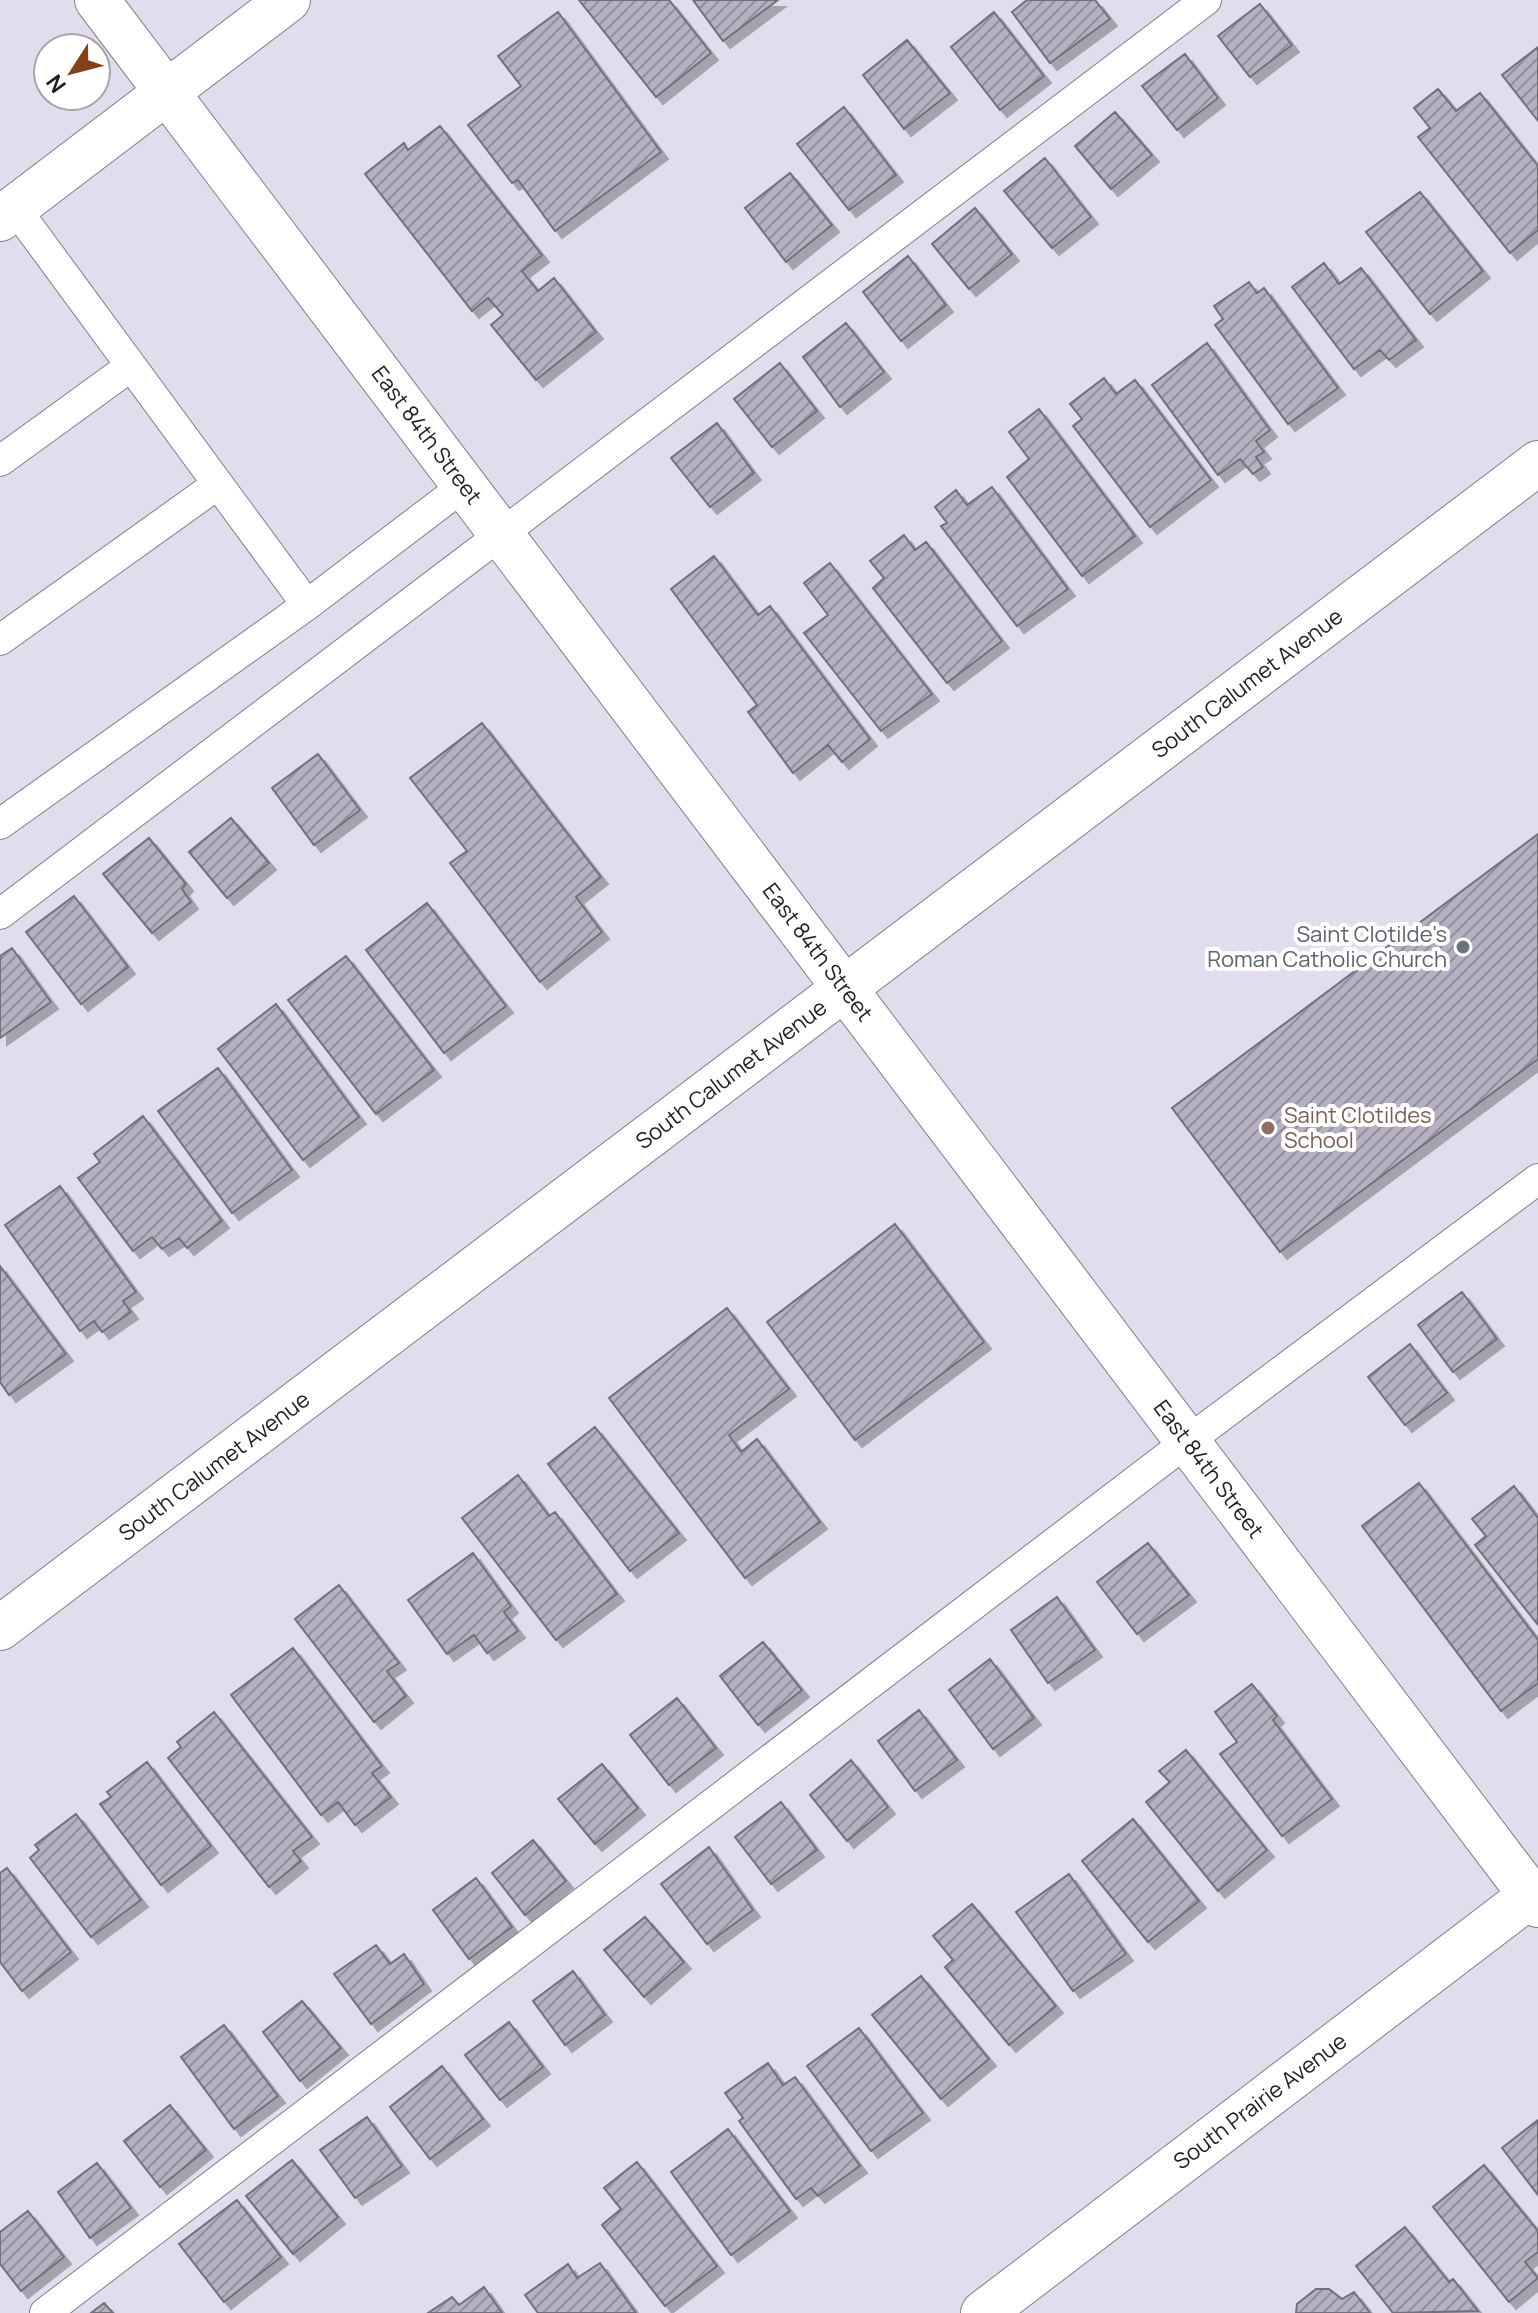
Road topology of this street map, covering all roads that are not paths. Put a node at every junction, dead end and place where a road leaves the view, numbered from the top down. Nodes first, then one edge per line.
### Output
1 (97, 0) edge
2 (288, 0) edge
3 (1206, 0) edge
4 (167, 92) junction
5 (7, 214) edge
6 (131, 366) junction
7 (0, 461) edge
8 (1538, 463) edge
9 (218, 484) junction
10 (465, 485) junction
11 (501, 532) junction
12 (307, 605) junction
13 (0, 640) edge
14 (0, 824) edge
15 (0, 914) edge
16 (845, 988) junction
17 (1538, 1179) edge
18 (1188, 1441) junction
19 (0, 1628) edge
20 (1536, 1897) edge
21 (45, 2313) edge
22 (983, 2313) edge

1 - 4 street, East 84th Street
2 - 4 street
3 - 11 lane
4 - 5 street
4 - 10 street, East 84th Street
5 - 6 lane
6 - 7 lane
6 - 9 lane
8 - 16 street, South Calumet Avenue
9 - 12 lane
9 - 13 lane
10 - 11 street, East 84th Street
10 - 12 lane
11 - 15 lane
11 - 16 street, East 84th Street
12 - 14 lane
16 - 18 street, East 84th Street
16 - 19 street, South Calumet Avenue
17 - 18 lane
18 - 20 street, East 84th Street
18 - 21 lane
20 - 22 street, South Prairie Avenue

